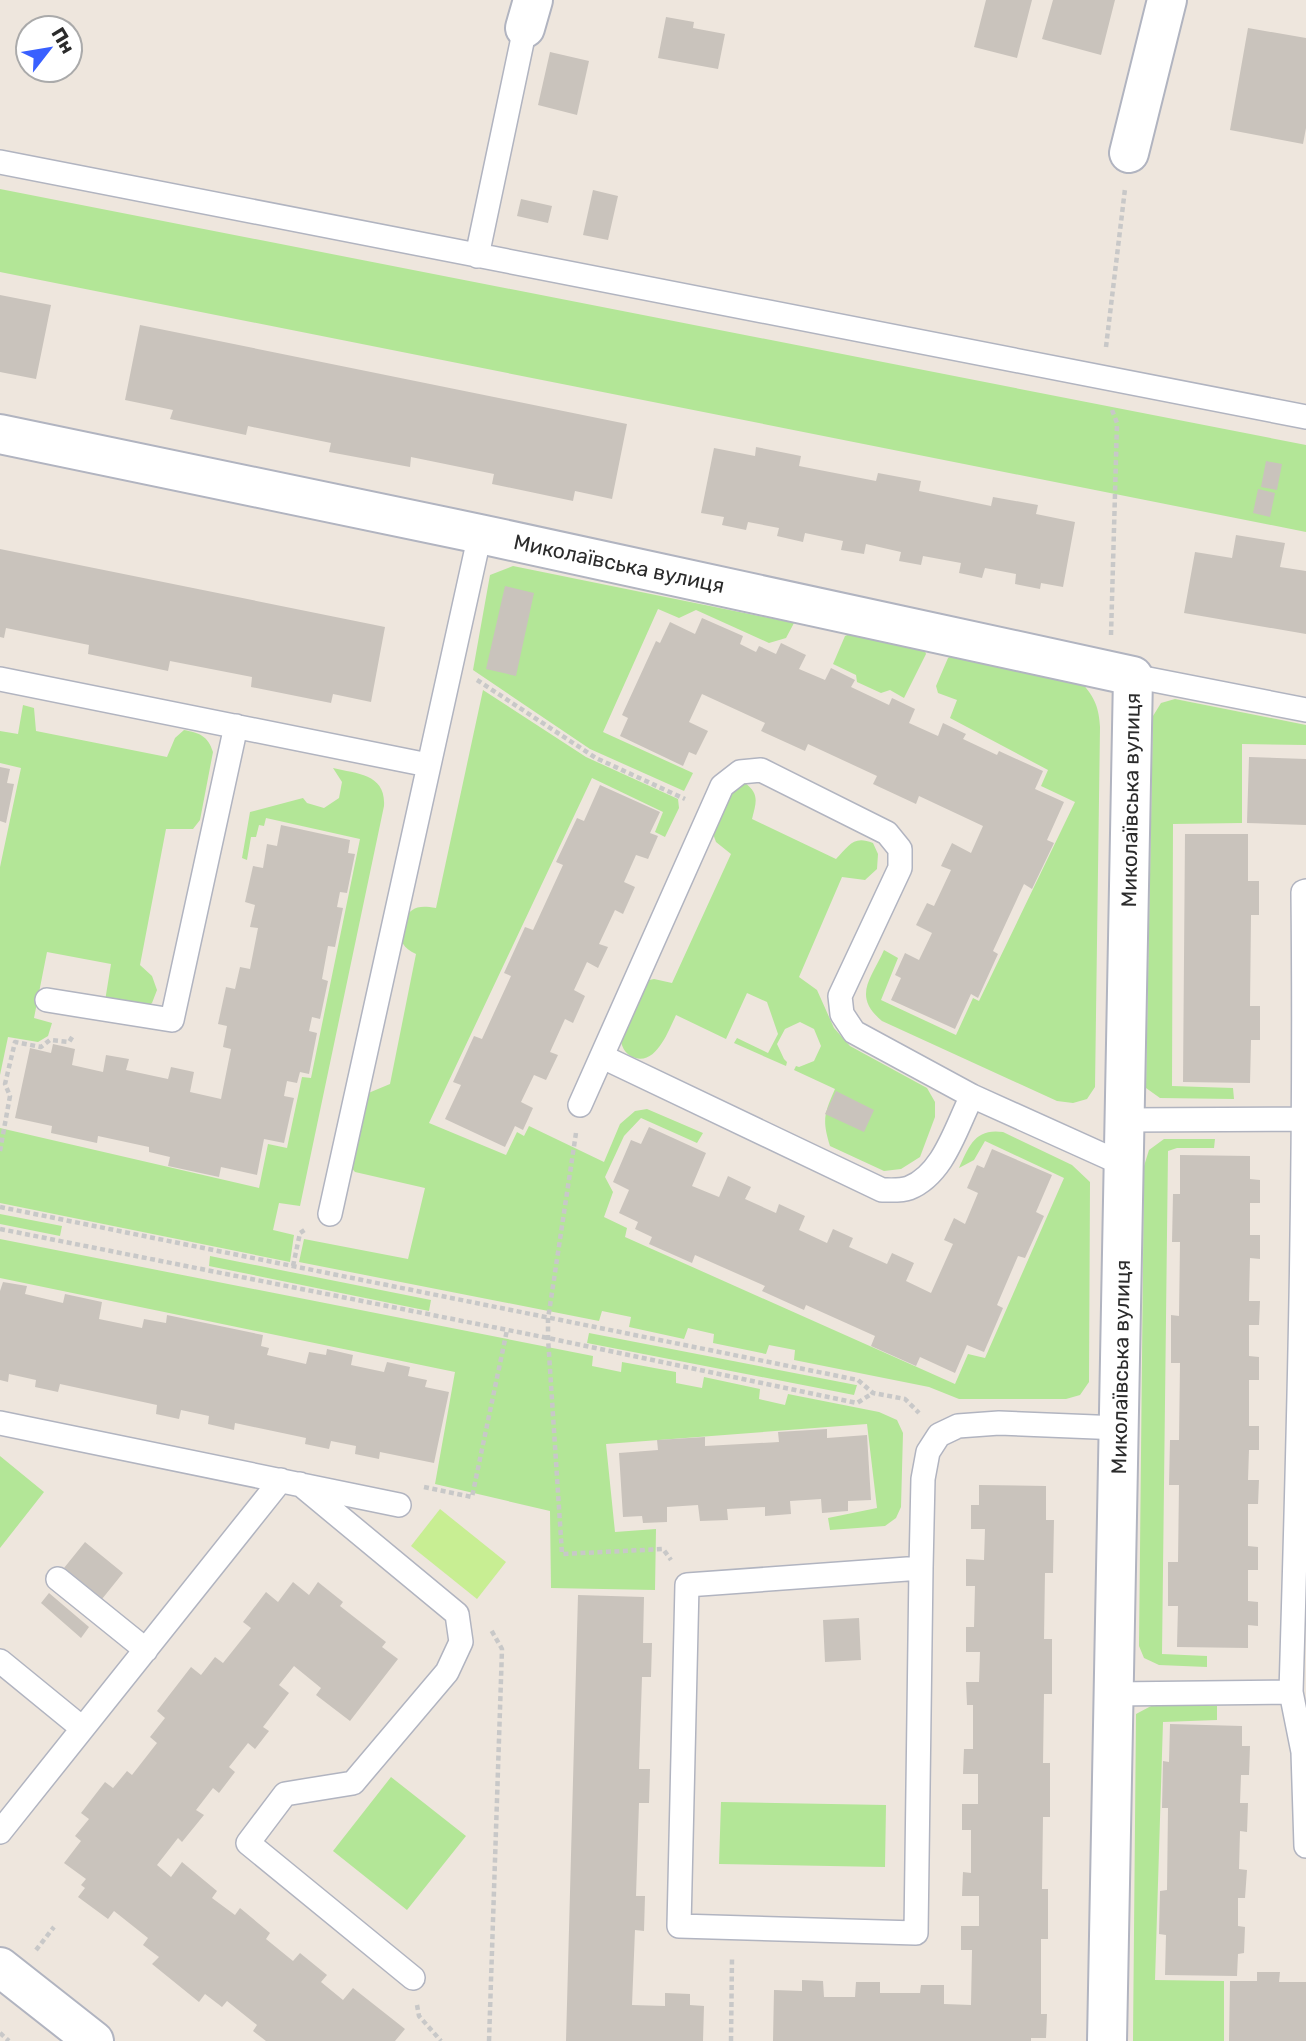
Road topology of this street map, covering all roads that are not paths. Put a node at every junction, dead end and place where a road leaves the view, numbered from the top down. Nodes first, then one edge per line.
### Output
1 (1167, 0) edge
2 (529, 14) edge
3 (1129, 153) road end
4 (0, 162) edge
5 (477, 256) junction
6 (1306, 417) edge
7 (0, 434) edge
8 (480, 534) junction
9 (1122, 673) junction
10 (0, 678) edge
11 (1306, 710) edge
12 (236, 726) junction
13 (428, 765) junction
14 (1306, 891) edge
15 (47, 1000) dead end
16 (603, 1057) junction
17 (1306, 1063) edge
18 (972, 1096) junction
19 (580, 1105) road end
20 (1305, 1119) edge
21 (1126, 1120) junction
22 (1125, 1165) junction
23 (330, 1214) road end
24 (0, 1423) edge
25 (1120, 1428) junction
26 (290, 1482) junction
27 (399, 1505) road end
28 (1301, 1531) edge
29 (921, 1568) junction
30 (58, 1579) dead end
31 (146, 1650) junction
32 (0, 1661) edge
33 (1291, 1692) junction
34 (1113, 1694) junction
35 (82, 1728) junction
36 (0, 1832) edge
37 (1306, 1846) edge
38 (0, 1967) edge
39 (413, 1978) road end
40 (94, 2041) edge
41 (1107, 2041) edge

1 - 3 street
2 - 5 lane
4 - 5 lane
5 - 6 lane
7 - 8 street, Миколаївська вулиця
8 - 9 street, Миколаївська вулиця
8 - 13 lane
9 - 11 lane
9 - 21 street, Миколаївська вулиця
10 - 12 lane
12 - 13 lane
12 - 15 lane
13 - 23 lane
14 - 17 lane
16 - 18 lane
16 - 18 lane
16 - 19 lane
17 - 20 lane
18 - 22 lane
20 - 21 lane
20 - 28 lane
21 - 22 street, Миколаївська вулиця
22 - 25 street, Миколаївська вулиця
24 - 26 lane
25 - 29 lane
25 - 34 street, Миколаївська вулиця
26 - 27 lane
26 - 31 lane
26 - 39 lane
28 - 33 lane
29 - 29 lane
30 - 31 lane
31 - 35 lane
32 - 35 lane
33 - 34 lane
33 - 37 lane
34 - 41 street, Миколаївська вулиця
35 - 36 lane
38 - 40 street

